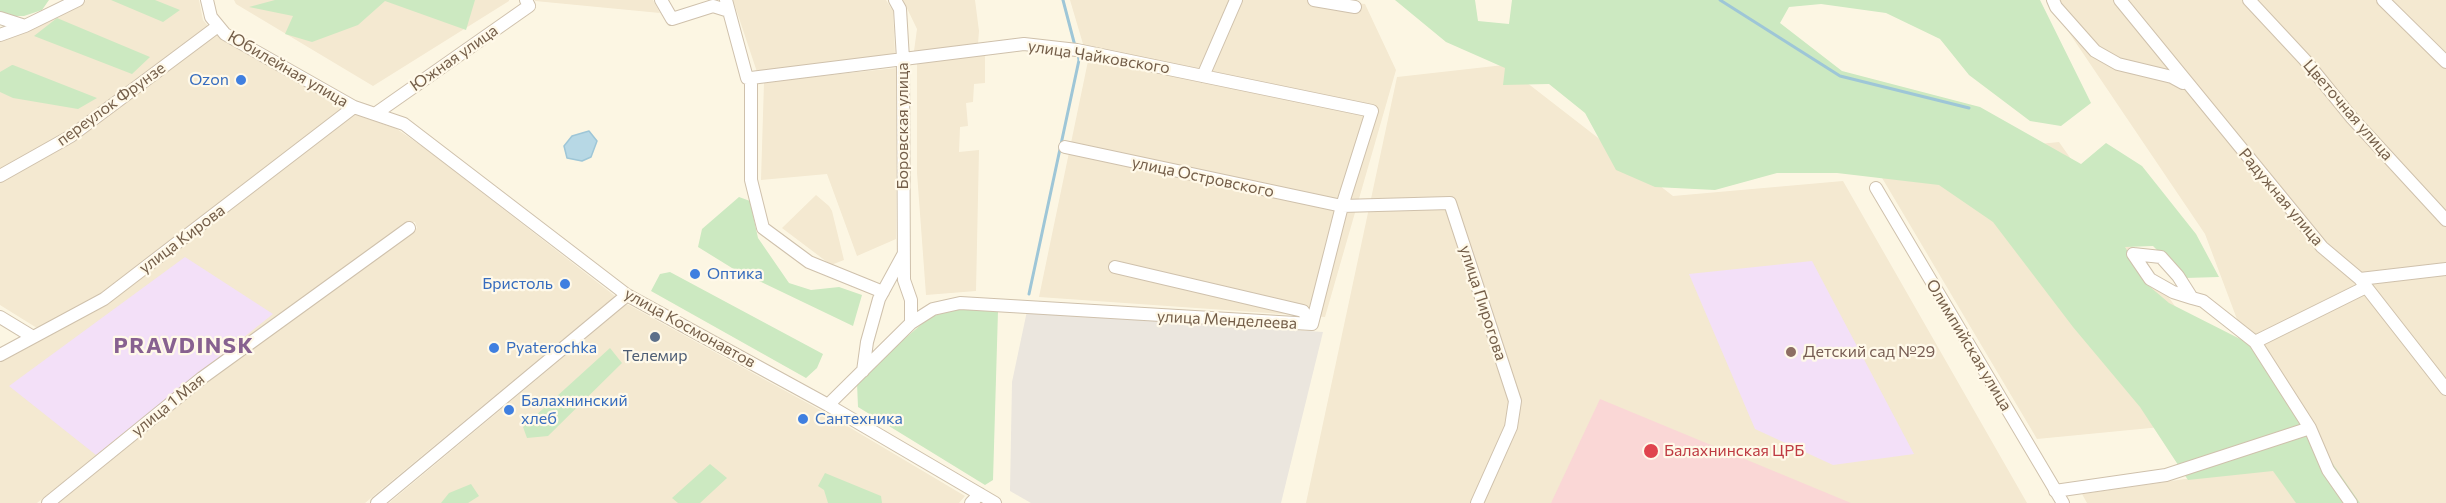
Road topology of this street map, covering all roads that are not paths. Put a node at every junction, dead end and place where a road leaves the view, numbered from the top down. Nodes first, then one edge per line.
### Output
1 (78, 0) edge
2 (207, 0) edge
3 (526, 0) edge
4 (662, 0) edge
5 (894, 0) edge
6 (1236, 0) edge
7 (1314, 0) edge
8 (2053, 0) edge
9 (2120, 0) edge
10 (2249, 0) edge
11 (2383, 0) edge
12 (727, 5) edge
13 (1354, 7) dead end
14 (0, 18) edge
15 (218, 26) junction
16 (25, 27) junction
17 (0, 36) edge
18 (903, 59) junction
19 (2446, 62) edge
20 (1203, 76) junction
21 (751, 78) junction
22 (2189, 86) junction
23 (354, 107) junction
24 (375, 114) junction
25 (1065, 147) dead end
26 (0, 176) edge
27 (1876, 188) dead end
28 (1342, 206) junction
29 (2446, 220) edge
30 (409, 228) dead end
31 (904, 254) junction
32 (1115, 267) dead end
33 (2446, 269) edge
34 (2363, 283) junction
35 (883, 292) junction
36 (627, 295) junction
37 (2192, 298) dead end
38 (910, 300) junction
39 (933, 309) junction
40 (0, 317) edge
41 (911, 323) junction
42 (1312, 324) junction
43 (33, 337) junction
44 (2255, 342) junction
45 (0, 355) edge
46 (863, 371) junction
47 (2446, 389) edge
48 (828, 405) junction
49 (2310, 428) junction
50 (2059, 497) edge
51 (975, 498) edge
52 (48, 503) edge
53 (377, 503) edge
54 (995, 503) edge
55 (1477, 503) edge
56 (2351, 503) edge

1 - 16 street
2 - 15 street, Юбилейная улица
3 - 24 street, Южная улица
4 - 12 street
5 - 18 street, Боровская улица
6 - 20 street
7 - 13 street
8 - 22 street
9 - 22 street, Радужная улица
10 - 29 street, Цветочная улица
11 - 19 street
12 - 21 street
14 - 16 street
15 - 23 street, Юбилейная улица
15 - 26 street, переулок Фрунзе
16 - 17 street
18 - 20 street, улица Чайковского
18 - 21 street, улица Чайковского
18 - 31 street, Боровская улица
20 - 28 street, улица Чайковского
21 - 35 street
22 - 34 street, Радужная улица
23 - 24 street, улица Космонавтов
23 - 43 street, улица Кирова
24 - 36 street, улица Космонавтов
25 - 28 street, улица Островского
27 - 50 street, Олимпийская улица
28 - 42 street
28 - 55 street, улица Пирогова
30 - 52 street, улица 1 Мая
31 - 35 street, Боровская улица
31 - 38 street, Боровская улица
32 - 42 street, улица Менделеева
33 - 34 street
34 - 44 street
34 - 47 street, Радужная улица
35 - 46 street, Боровская улица
36 - 48 street, улица Космонавтов
36 - 53 street
37 - 44 street
38 - 39 street
38 - 41 street, Боровская улица
39 - 41 street, улица Менделеева
39 - 42 street, улица Менделеева
40 - 43 street
41 - 46 street
43 - 45 street, улица Кирова
44 - 49 street
46 - 48 street
48 - 51 street, улица Космонавтов
49 - 50 street
49 - 56 street
51 - 54 street

